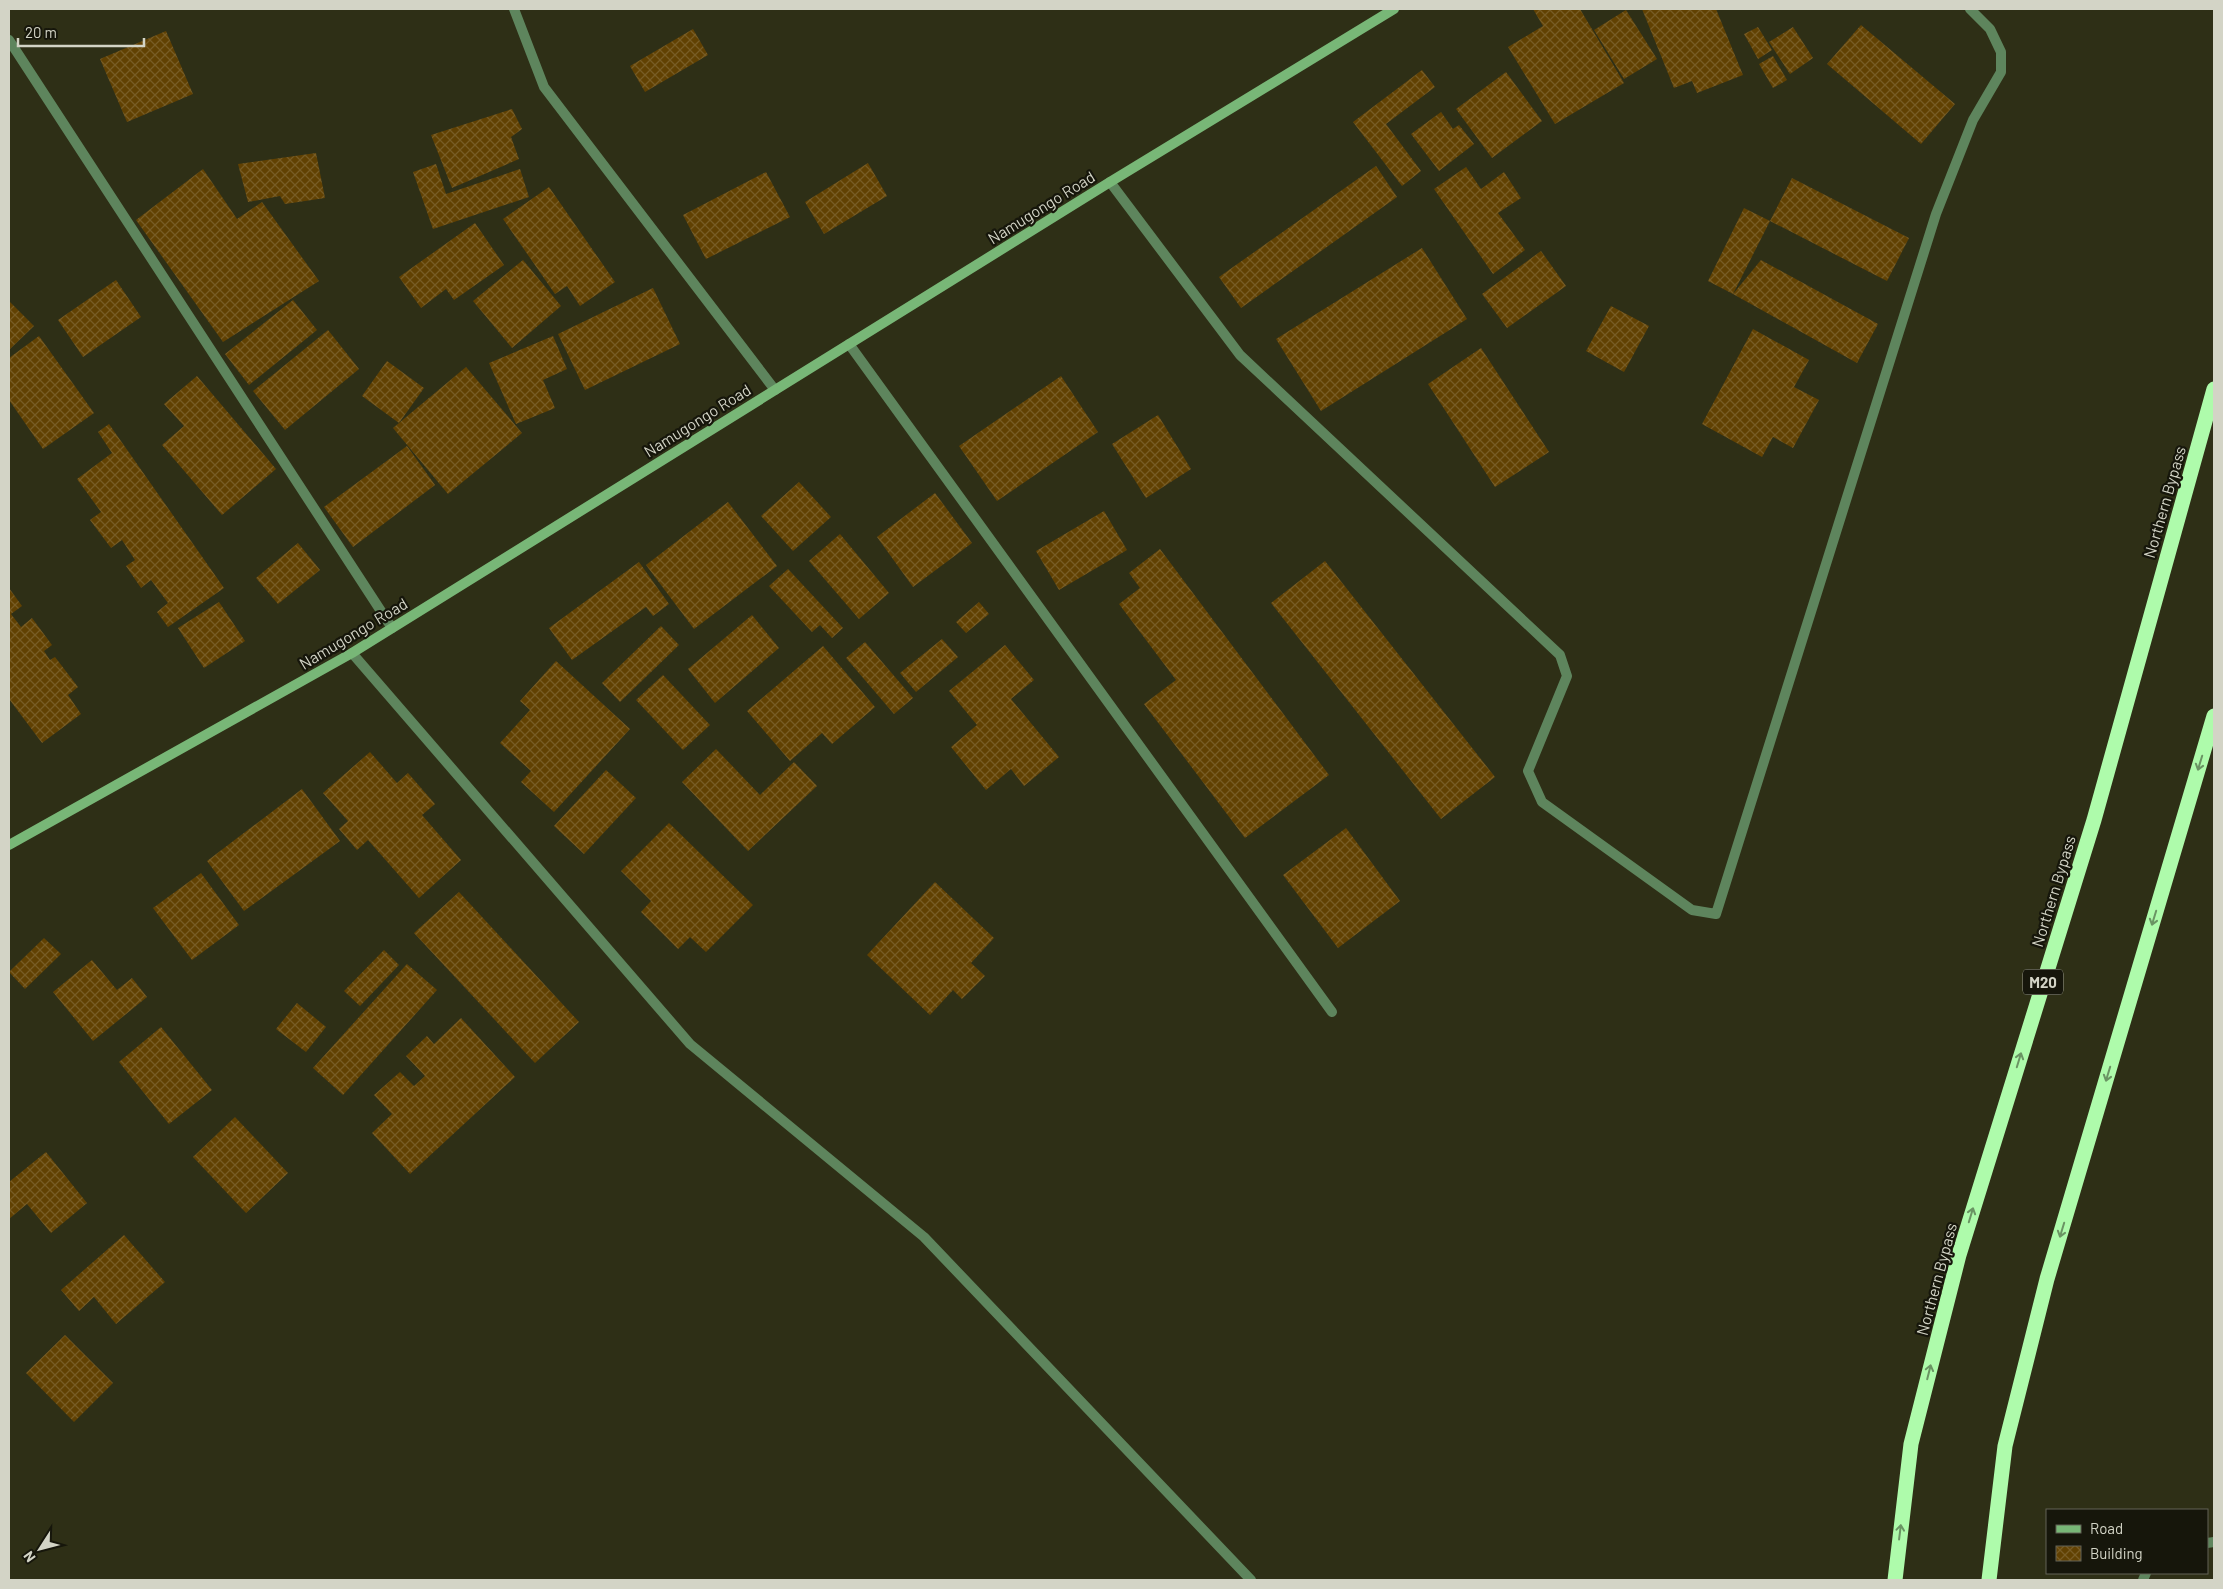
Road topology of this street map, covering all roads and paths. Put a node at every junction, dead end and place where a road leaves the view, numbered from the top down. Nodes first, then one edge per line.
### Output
1 (514, 9) edge
2 (1394, 9) edge
3 (1970, 9) edge
4 (9, 40) edge
5 (1110, 182) junction
6 (848, 344) junction
7 (2214, 389) edge
8 (775, 390) junction
9 (392, 628) junction
10 (352, 653) junction
11 (2214, 716) edge
12 (9, 845) edge
13 (1332, 1012) dead end
14 (1251, 1580) edge
15 (1895, 1580) edge
16 (1989, 1580) edge

1 - 8 street
2 - 5 main road, Namugongo Road
3 - 5 street
4 - 9 street
5 - 6 main road, Namugongo Road
6 - 8 main road, Namugongo Road
6 - 13 street
15 -> 7 highway, Northern Bypass / M20
8 - 9 main road, Namugongo Road
9 - 10 main road, Namugongo Road
10 - 12 main road, Namugongo Road
10 - 14 street
11 -> 16 highway

